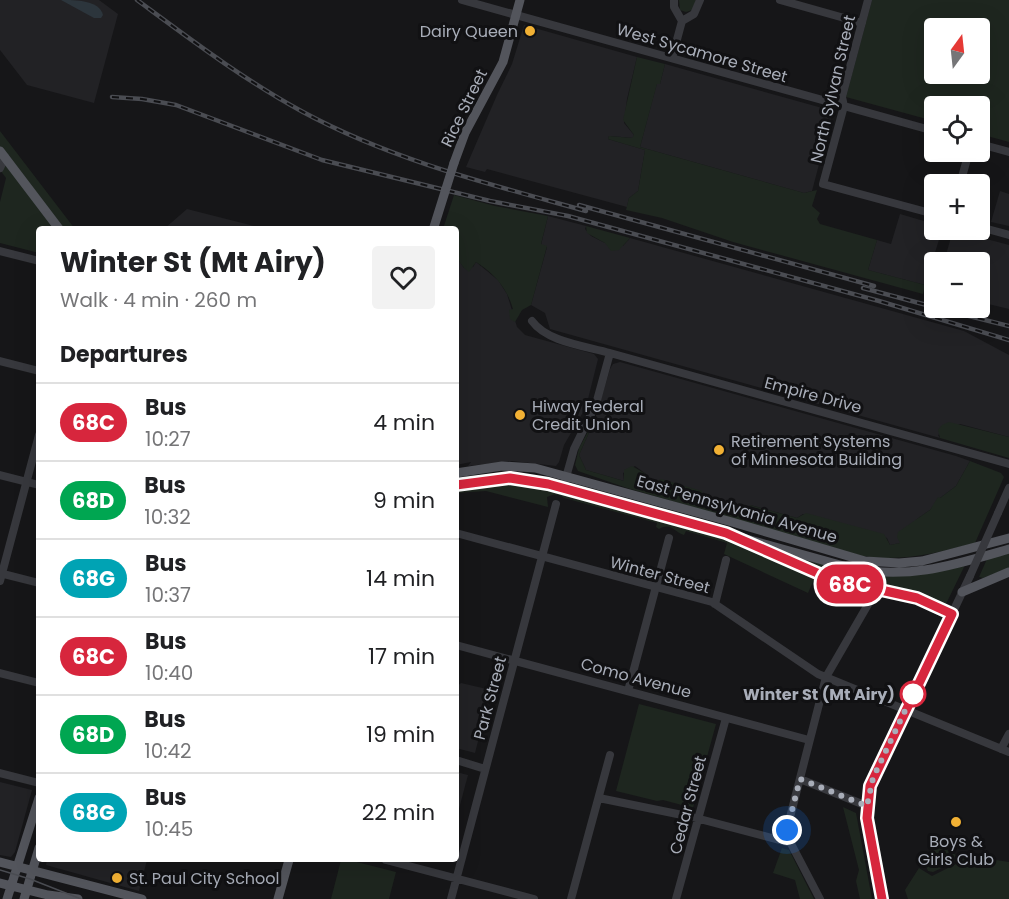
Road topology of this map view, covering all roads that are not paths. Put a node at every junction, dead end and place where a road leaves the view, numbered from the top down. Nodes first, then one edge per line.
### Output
1 (462, 0) edge
2 (520, 0) edge
3 (674, 0) edge
4 (700, 0) edge
5 (780, 0) edge
6 (868, 0) edge
7 (517, 15) junction
8 (682, 21) junction
9 (862, 23) junction
10 (672, 58) junction
11 (844, 106) junction
12 (924, 129) edge
13 (990, 147) edge
14 (1009, 152) edge
15 (2, 154) edge
16 (0, 168) edge
17 (924, 211) edge
18 (57, 226) edge
19 (434, 226) edge
20 (990, 230) edge
21 (1009, 235) edge
22 (0, 251) edge
23 (36, 260) edge
24 (532, 321) dead end
25 (610, 353) junction
26 (0, 361) edge
27 (36, 370) edge
28 (36, 447) edge
29 (1009, 464) edge
30 (459, 473) edge
31 (0, 475) edge
32 (566, 476) junction
33 (27, 482) junction
34 (36, 484) edge
35 (459, 485) edge
36 (563, 488) junction
37 (1009, 488) edge
38 (556, 504) dead end
39 (726, 533) junction
40 (459, 534) edge
41 (669, 538) dead end
42 (1009, 538) edge
43 (1009, 549) edge
44 (542, 557) junction
45 (726, 560) dead end
46 (1009, 572) edge
47 (1, 576) edge
48 (36, 582) edge
49 (656, 588) junction
50 (962, 592) junction
51 (870, 601) dead end
52 (715, 604) junction
53 (952, 614) junction
54 (459, 646) edge
55 (514, 661) junction
56 (0, 673) edge
57 (826, 677) junction
58 (36, 682) edge
59 (628, 691) junction
60 (905, 709) junction
61 (726, 718) junction
62 (1009, 734) edge
63 (809, 740) junction
64 (1005, 751) edge
65 (610, 755) dead end
66 (459, 761) edge
67 (485, 769) junction
68 (0, 773) edge
69 (800, 779) junction
70 (36, 782) edge
71 (599, 798) junction
72 (867, 806) junction
73 (36, 808) edge
74 (697, 819) junction
75 (791, 843) junction
76 (36, 860) edge
77 (0, 862) edge
78 (288, 862) edge
79 (394, 862) edge
80 (18, 867) junction
81 (33, 871) junction
82 (456, 878) junction
83 (0, 883) edge
84 (11, 886) junction
85 (25, 895) edge
86 (7, 899) edge
87 (78, 899) edge
88 (142, 899) edge
89 (278, 899) edge
90 (451, 899) edge
91 (534, 899) edge
92 (572, 899) edge
93 (676, 899) edge
94 (820, 899) edge
95 (882, 899) edge

1 - 7 street, West Sycamore Street
2 - 7 main road, Rice Street
3 - 8 street
4 - 8 street
5 - 9 street
6 - 9 street, North Sylvan Street
7 - 10 street, West Sycamore Street
7 - 19 main road, Rice Street, bridge
8 - 10 street
9 - 11 street, North Sylvan Street
10 - 11 street, West Sycamore Street
11 - 12 street, West Sycamore Street
11 - 17 street, North Sylvan Street
13 - 14 street
15 - 16 street
15 - 18 main road
20 - 21 street
22 - 23 street
24 - 25 street, Empire Drive
25 - 29 street, Empire Drive
25 - 32 street
26 - 27 street
28 - 33 street
30 - 32 main road, East Pennsylvania Avenue
31 - 33 street
32 - 36 street
32 - 42 main road, East Pennsylvania Avenue
33 - 34 street
33 - 47 street
35 - 36 main road, East Pennsylvania Avenue
36 - 39 main road, East Pennsylvania Avenue
37 - 50 street, bridge
38 - 44 street, Park Street
39 - 43 main road, East Pennsylvania Avenue
39 - 53 main road
40 - 44 street, Winter Street
41 - 49 street
44 - 49 street, Winter Street
44 - 55 street, Park Street
45 - 52 street
46 - 50 main road
47 - 48 street
49 - 52 street, Winter Street
49 - 59 street
50 - 53 street
51 - 57 street
52 - 57 street, Winter Street
53 - 60 street
54 - 55 street, Como Avenue
55 - 59 street, Como Avenue
55 - 67 street, Park Street
56 - 58 street
57 - 60 street, Winter Street
57 - 63 street
59 - 61 street, Como Avenue
60 - 64 street, Winter Street
60 - 72 street
61 - 63 street, Como Avenue
61 - 74 street, Cedar Street
62 - 64 street
63 - 69 street
65 - 71 street
66 - 67 street
67 - 82 street, Park Street
68 - 70 street
69 - 72 street
69 - 75 street
71 - 74 street
71 - 92 street
72 - 95 street
73 - 80 main road
74 - 75 street
74 - 93 street, Cedar Street
75 - 94 street
76 - 81 main road
77 - 80 main road
78 - 89 main road
79 - 82 street
80 - 81 main road
80 - 84 main road
81 - 85 main road
81 - 88 main road
82 - 90 street, Park Street
82 - 91 street
83 - 84 main road
84 - 85 main road
84 - 86 main road
85 - 87 main road

